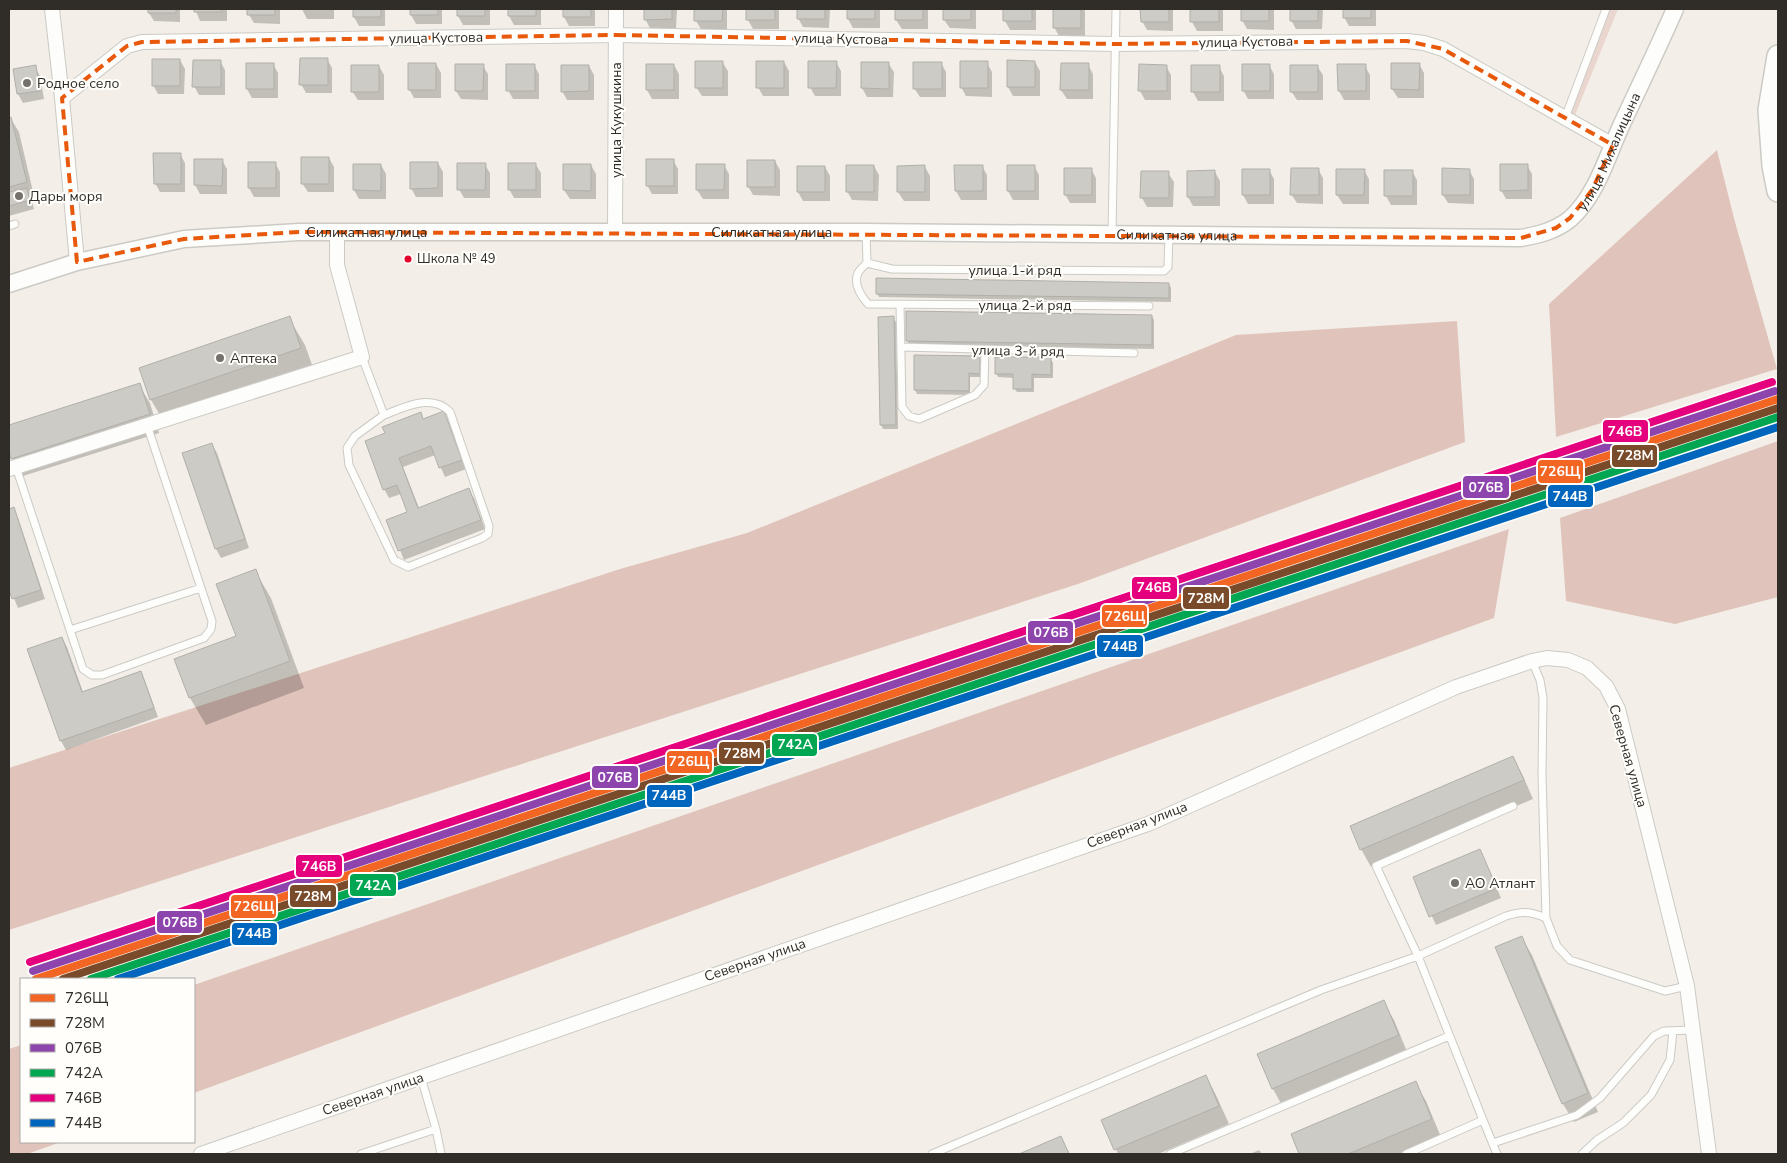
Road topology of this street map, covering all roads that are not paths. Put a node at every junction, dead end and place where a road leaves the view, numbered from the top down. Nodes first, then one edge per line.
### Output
1 (52, 9) edge
2 (616, 9) edge
3 (1116, 9) edge
4 (1606, 9) edge
5 (1666, 9) edge
6 (1675, 9) edge
7 (1685, 9) edge
8 (616, 36) junction
9 (1115, 44) junction
10 (1657, 50) junction
11 (1778, 56) edge
12 (62, 98) junction
13 (1565, 118) junction
14 (1613, 145) junction
15 (1778, 191) edge
16 (615, 231) junction
17 (337, 232) junction
18 (866, 232) junction
19 (1540, 234) joint
20 (1112, 235) junction
21 (1169, 235) junction
22 (77, 262) junction
23 (867, 263) junction
24 (9, 284) edge
25 (900, 304) junction
26 (1149, 306) dead end
27 (901, 347) junction
28 (985, 350) junction
29 (1134, 353) dead end
30 (362, 357) junction
31 (384, 415) junction
32 (147, 426) junction
33 (12, 468) edge
34 (201, 588) junction
35 (70, 630) junction
36 (1532, 661) junction
37 (1513, 806) dead end
38 (1546, 918) junction
39 (1418, 956) junction
40 (1686, 986) junction
41 (1693, 1030) junction
42 (1673, 1031) junction
43 (1450, 1036) junction
44 (421, 1076) junction
45 (1483, 1120) junction
46 (436, 1129) junction
47 (1493, 1143) junction
48 (201, 1154) edge
49 (361, 1154) edge
50 (441, 1154) edge
51 (932, 1154) edge
52 (1170, 1154) edge
53 (1406, 1154) edge
54 (1497, 1154) edge
55 (1582, 1154) edge
56 (1709, 1154) edge

1 - 12 street
2 - 8 street, улица Кукушкина
3 - 9 lane
4 - 13 lane
5 - 10 street, улица Михалицына
6 - 10 street, улица Михалицына
7 - 10 street, улица Михалицына
8 - 9 street, улица Кустова
8 - 12 street, улица Кустова
8 - 16 street, улица Кукушкина
9 - 13 street, улица Кустова
9 - 20 lane
10 - 14 street, улица Михалицына
11 - 15 main road
12 - 22 street
13 - 14 street, улица Кустова
14 - 19 street, улица Михалицына
16 - 17 street, Силикатная улица
16 - 18 street, Силикатная улица
17 - 22 street, Силикатная улица
17 - 30 street
18 - 20 street, Силикатная улица
18 - 23 lane
19 - 21 street, Силикатная улица
20 - 21 street, Силикатная улица
21 - 23 lane, улица 1-й ряд
22 - 24 street, Силикатная улица
23 - 25 lane, улица 2-й ряд
25 - 26 lane, улица 2-й ряд
25 - 27 lane
27 - 28 lane, улица 3-й ряд
27 - 28 lane
28 - 29 lane, улица 3-й ряд
30 - 31 lane
30 - 32 street
31 - 31 lane
32 - 33 street
32 - 34 lane
33 - 35 lane
34 - 35 lane
34 - 35 lane
36 - 38 lane
36 - 40 street, Северная улица
36 - 44 street, Северная улица
37 - 39 lane
38 - 39 lane
38 - 40 lane
39 - 43 lane
39 - 51 lane
40 - 41 street, Северная улица
41 - 42 lane
41 - 56 street, Северная улица
42 - 47 lane
42 - 55 lane
43 - 45 lane
43 - 52 lane
44 - 46 lane
44 - 48 street, Северная улица
45 - 47 lane
45 - 53 lane
46 - 49 lane
46 - 50 lane
47 - 54 lane

